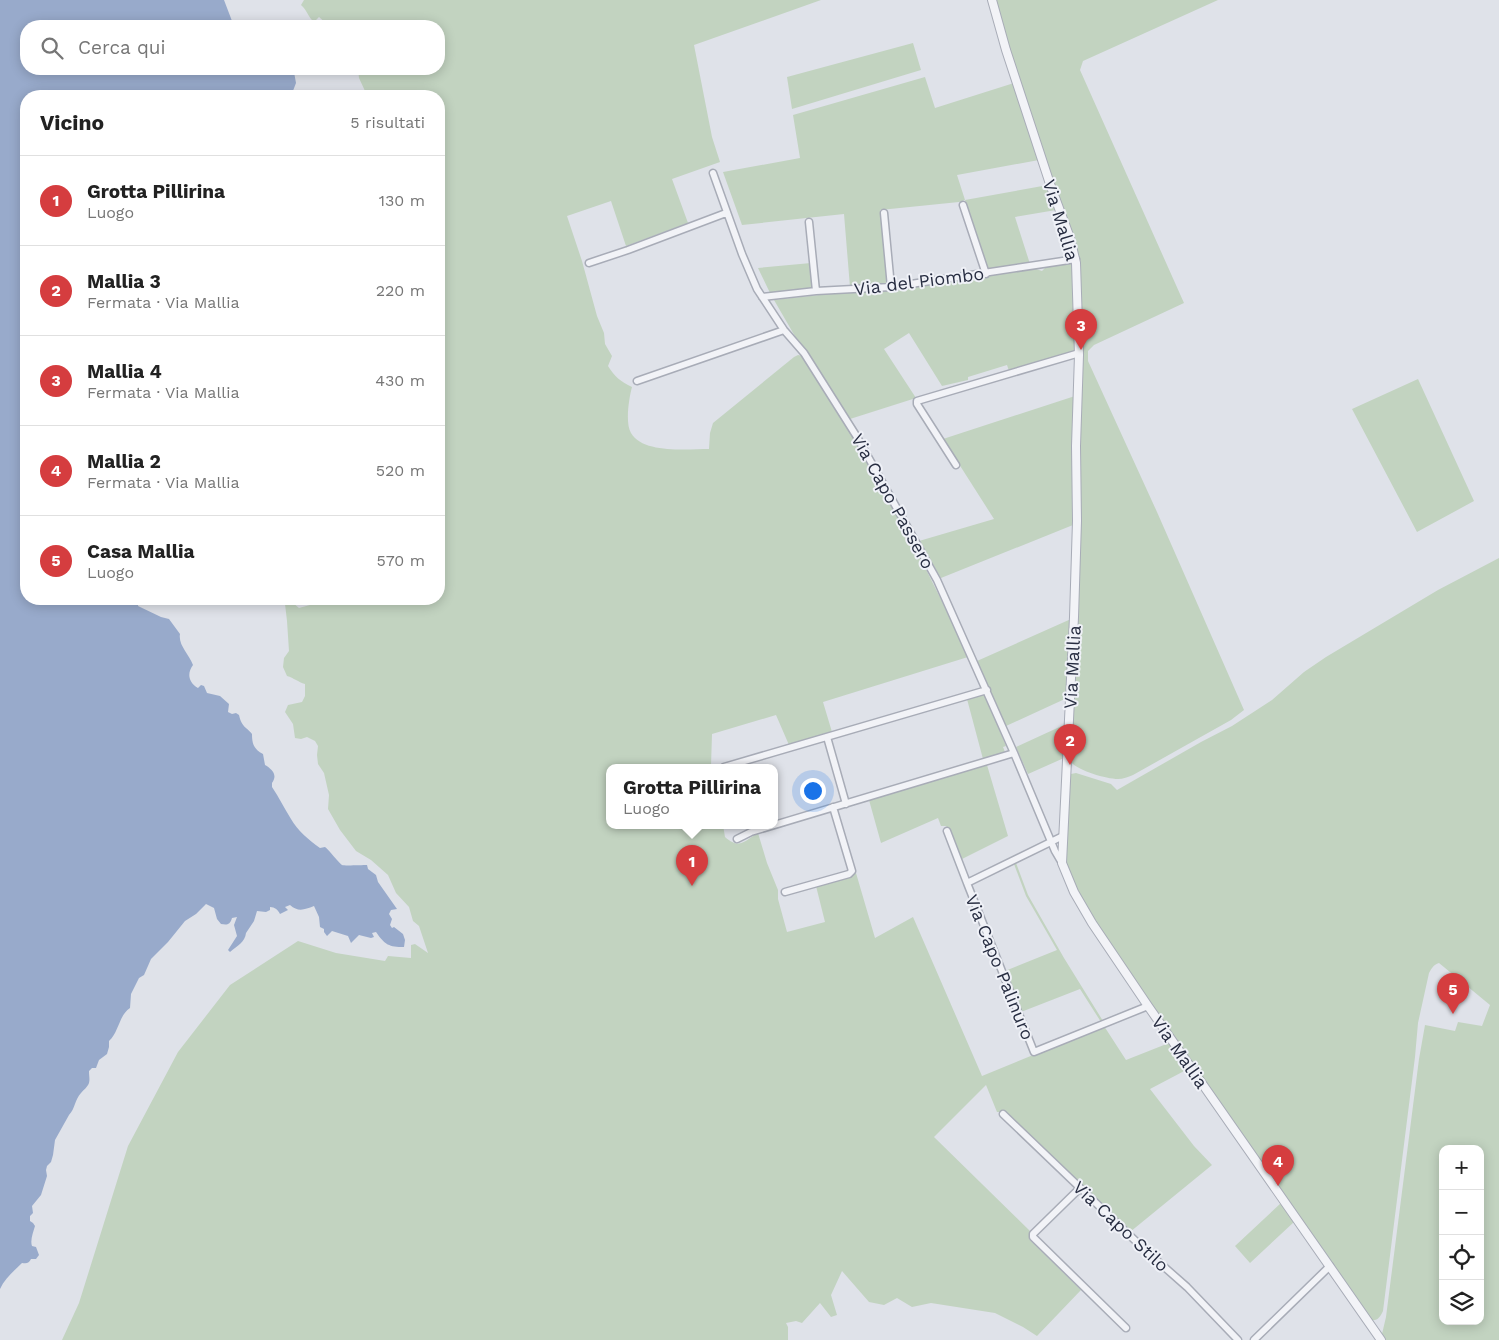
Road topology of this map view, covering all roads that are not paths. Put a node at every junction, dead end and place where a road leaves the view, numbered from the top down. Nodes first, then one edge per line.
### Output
1 (992, 0) edge
2 (713, 173) dead end
3 (964, 205) dead end
4 (726, 213) junction
5 (884, 213) dead end
6 (809, 222) dead end
7 (1076, 259) junction
8 (588, 263) dead end
9 (986, 274) junction
10 (891, 287) junction
11 (816, 292) junction
12 (762, 297) junction
13 (784, 330) junction
14 (1079, 354) junction
15 (637, 381) dead end
16 (956, 465) dead end
17 (986, 690) junction
18 (827, 737) junction
19 (1014, 753) junction
20 (734, 764) edge
21 (846, 804) junction
22 (833, 807) junction
23 (778, 824) edge
24 (761, 829) edge
25 (947, 831) dead end
26 (1063, 836) junction
27 (737, 839) dead end
28 (1051, 842) junction
29 (1062, 863) junction
30 (967, 883) junction
31 (785, 892) dead end
32 (1148, 1006) junction
33 (1003, 1114) dead end
34 (1080, 1188) junction
35 (1330, 1266) junction
36 (1126, 1328) dead end
37 (1238, 1340) edge
38 (1254, 1340) edge
39 (1381, 1340) edge

1 - 7 street, Via Mallia
2 - 4 street, Via Capo Passero
3 - 9 street
4 - 8 street
4 - 12 street, Via Capo Passero
5 - 10 street
6 - 11 street
7 - 9 street, Via del Piombo
7 - 14 street, Via Mallia
9 - 10 street, Via del Piombo
10 - 11 street, Via del Piombo
11 - 12 street, Via del Piombo
12 - 13 street, Via Capo Passero
13 - 15 street
13 - 17 street, Via Capo Passero
14 - 16 street
14 - 26 street, Via Mallia
17 - 18 street
17 - 19 street, Via Capo Passero
18 - 20 street
18 - 21 street
19 - 21 street
19 - 28 street, Via Capo Passero
21 - 22 street
22 - 23 street
22 - 31 street
24 - 27 street
25 - 30 street
26 - 28 street, Via Capo Palinuro
26 - 29 street, Via Mallia
28 - 29 street, Via Capo Passero
28 - 30 street, Via Capo Palinuro
29 - 32 street, Via Mallia
30 - 32 street, Via Capo Palinuro
32 - 35 street, Via Mallia
33 - 34 street, Via Capo Stilo
34 - 36 street
34 - 37 street, Via Capo Stilo
35 - 38 street
35 - 39 street, Via Mallia

